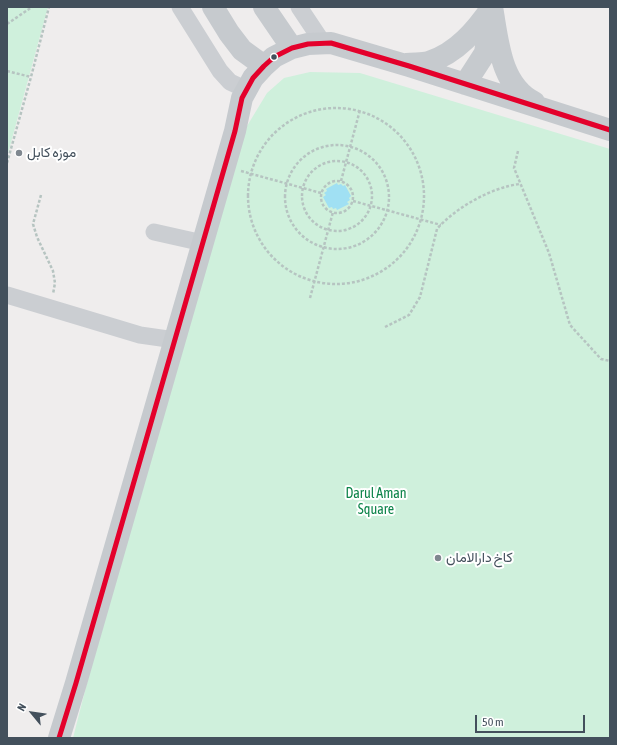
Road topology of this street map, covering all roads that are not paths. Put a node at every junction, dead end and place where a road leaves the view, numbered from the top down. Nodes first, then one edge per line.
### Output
1 (180, 7) edge
2 (213, 7) edge
3 (264, 7) edge
4 (299, 7) edge
5 (492, 7) edge
6 (324, 43) junction
7 (292, 48) junction
8 (405, 64) junction
9 (264, 66) junction
10 (466, 84) junction
11 (247, 90) junction
12 (557, 113) junction
13 (610, 130) edge
14 (154, 232) dead end
15 (203, 243) junction
16 (7, 295) edge
17 (175, 340) junction
18 (59, 738) edge

1 - 11 street
2 - 9 main road
3 - 7 main road
4 - 6 street
5 - 8 main road
5 - 10 main road
5 - 12 main road
6 - 7 main road
6 - 8 main road
7 - 9 main road
8 - 10 main road
9 - 11 main road
10 - 12 main road
11 - 15 main road
12 - 13 main road
14 - 15 street
15 - 17 main road
16 - 17 street
17 - 18 main road

